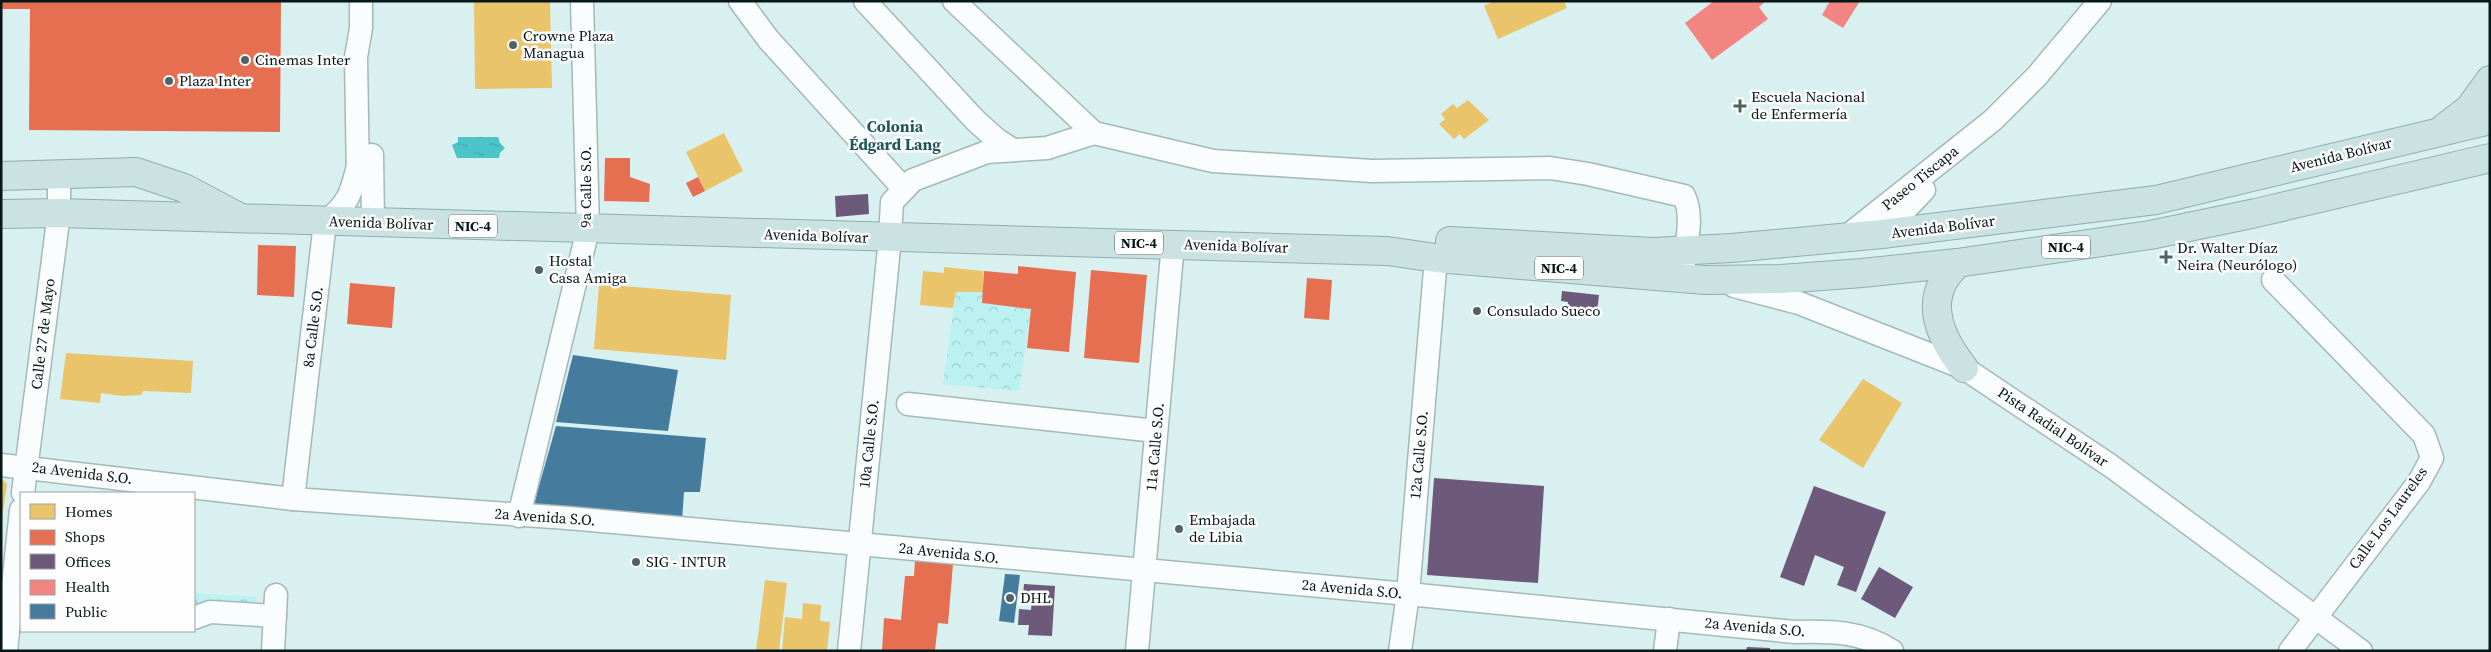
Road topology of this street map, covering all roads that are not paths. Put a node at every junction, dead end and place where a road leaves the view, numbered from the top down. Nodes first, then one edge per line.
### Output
1 (361, 1) edge
2 (582, 1) edge
3 (740, 1) edge
4 (865, 1) edge
5 (954, 1) edge
6 (2100, 1) edge
7 (361, 28) junction
8 (2490, 80) edge
9 (1993, 120) junction
10 (2490, 120) edge
11 (2439, 132) junction
12 (1094, 133) junction
13 (1013, 150) junction
14 (2490, 158) edge
15 (358, 166) junction
16 (2444, 168) junction
17 (59, 174) junction
18 (1, 176) edge
19 (2490, 179) edge
20 (904, 189) junction
21 (59, 213) junction
22 (1, 214) edge
23 (245, 220) junction
24 (326, 222) junction
25 (365, 222) junction
26 (588, 229) junction
27 (1882, 234) junction
28 (1846, 237) junction
29 (890, 238) junction
30 (1173, 243) junction
31 (1496, 244) junction
32 (1685, 250) junction
33 (1387, 251) junction
34 (1436, 258) junction
35 (1958, 263) junction
36 (1693, 279) junction
37 (2273, 280) dead end
38 (1964, 368) junction
39 (908, 404) dead end
40 (1156, 431) junction
41 (1, 465) edge
42 (26, 466) junction
43 (127, 486) edge
44 (23, 492) edge
45 (293, 499) junction
46 (519, 516) junction
47 (20, 519) edge
48 (859, 544) junction
49 (1144, 572) junction
50 (1408, 594) junction
51 (2315, 617) junction
52 (195, 618) edge
53 (1669, 619) junction
54 (6, 651) edge
55 (273, 651) edge
56 (849, 651) edge
57 (1137, 651) edge
58 (1400, 651) edge
59 (1665, 651) edge
60 (1892, 651) edge
61 (2290, 651) edge
62 (2360, 651) edge

1 - 7 street
2 - 26 street, 9a Calle S.O.
3 - 20 street
4 - 13 street
5 - 12 street
6 - 9 street, Paseo Tiscapa
7 - 15 street
7 - 25 street
8 - 11 highway
9 - 27 street, Paseo Tiscapa
9 - 28 street, Paseo Tiscapa
10 - 11 highway, Avenida Bolívar / NIC-4
11 - 27 highway, Avenida Bolívar / NIC-4
12 - 13 street
12 - 32 street
13 - 20 street
14 - 16 highway, Avenida Bolívar / NIC-4
15 - 24 street
15 - 25 street
16 - 19 highway
16 - 35 highway, Avenida Bolívar / NIC-4
17 - 18 highway, Avenida Bolívar / NIC-4
17 - 21 street, Calle 27 de Mayo
17 - 23 highway, Avenida Bolívar / NIC-4
20 - 29 street, 10a Calle S.O.
21 - 22 highway, Avenida Bolívar / NIC-4
21 - 23 highway, Avenida Bolívar / NIC-4
21 - 42 street, Calle 27 de Mayo
23 - 24 highway, Avenida Bolívar / NIC-4
24 - 25 highway, Avenida Bolívar / NIC-4
24 - 45 street, 8a Calle S.O.
25 - 26 highway, Avenida Bolívar / NIC-4
26 - 29 highway, Avenida Bolívar / NIC-4
26 - 46 street, 9a Calle S.O.
27 - 28 highway, Avenida Bolívar / NIC-4
28 - 32 highway, Avenida Bolívar / NIC-4
29 - 30 highway, Avenida Bolívar / NIC-4
29 - 48 street, 10a Calle S.O.
30 - 33 highway, Avenida Bolívar / NIC-4
30 - 40 street, 11a Calle S.O.
31 - 32 highway, Avenida Bolívar / NIC-4
31 - 33 highway, Avenida Bolívar / NIC-4
31 - 34 highway
32 - 36 street
33 - 34 highway, Avenida Bolívar / NIC-4
34 - 36 highway, Avenida Bolívar / NIC-4
34 - 50 street, 12a Calle S.O.
35 - 36 highway, Avenida Bolívar / NIC-4
35 - 38 highway
36 - 38 street, Pista Radial Bolívar
37 - 51 street, Calle Los Laureles
38 - 51 street, Pista Radial Bolívar
39 - 40 street
40 - 49 street, 11a Calle S.O.
41 - 42 street, 2a Avenida S.O.
42 - 43 street, 2a Avenida S.O.
42 - 44 street, Calle 27 de Mayo
43 - 45 street, 2a Avenida S.O.
45 - 46 street, 2a Avenida S.O.
46 - 48 street, 2a Avenida S.O.
47 - 54 street
48 - 49 street, 2a Avenida S.O.
48 - 56 street, 10a Calle S.O.
49 - 50 street, 2a Avenida S.O.
49 - 57 street, 11a Calle S.O.
50 - 53 street, 2a Avenida S.O.
50 - 58 street, 12a Calle S.O.
51 - 61 street, Calle Los Laureles
51 - 62 street, Pista Radial Bolívar
52 - 55 street
53 - 59 street
53 - 60 street, 2a Avenida S.O.

